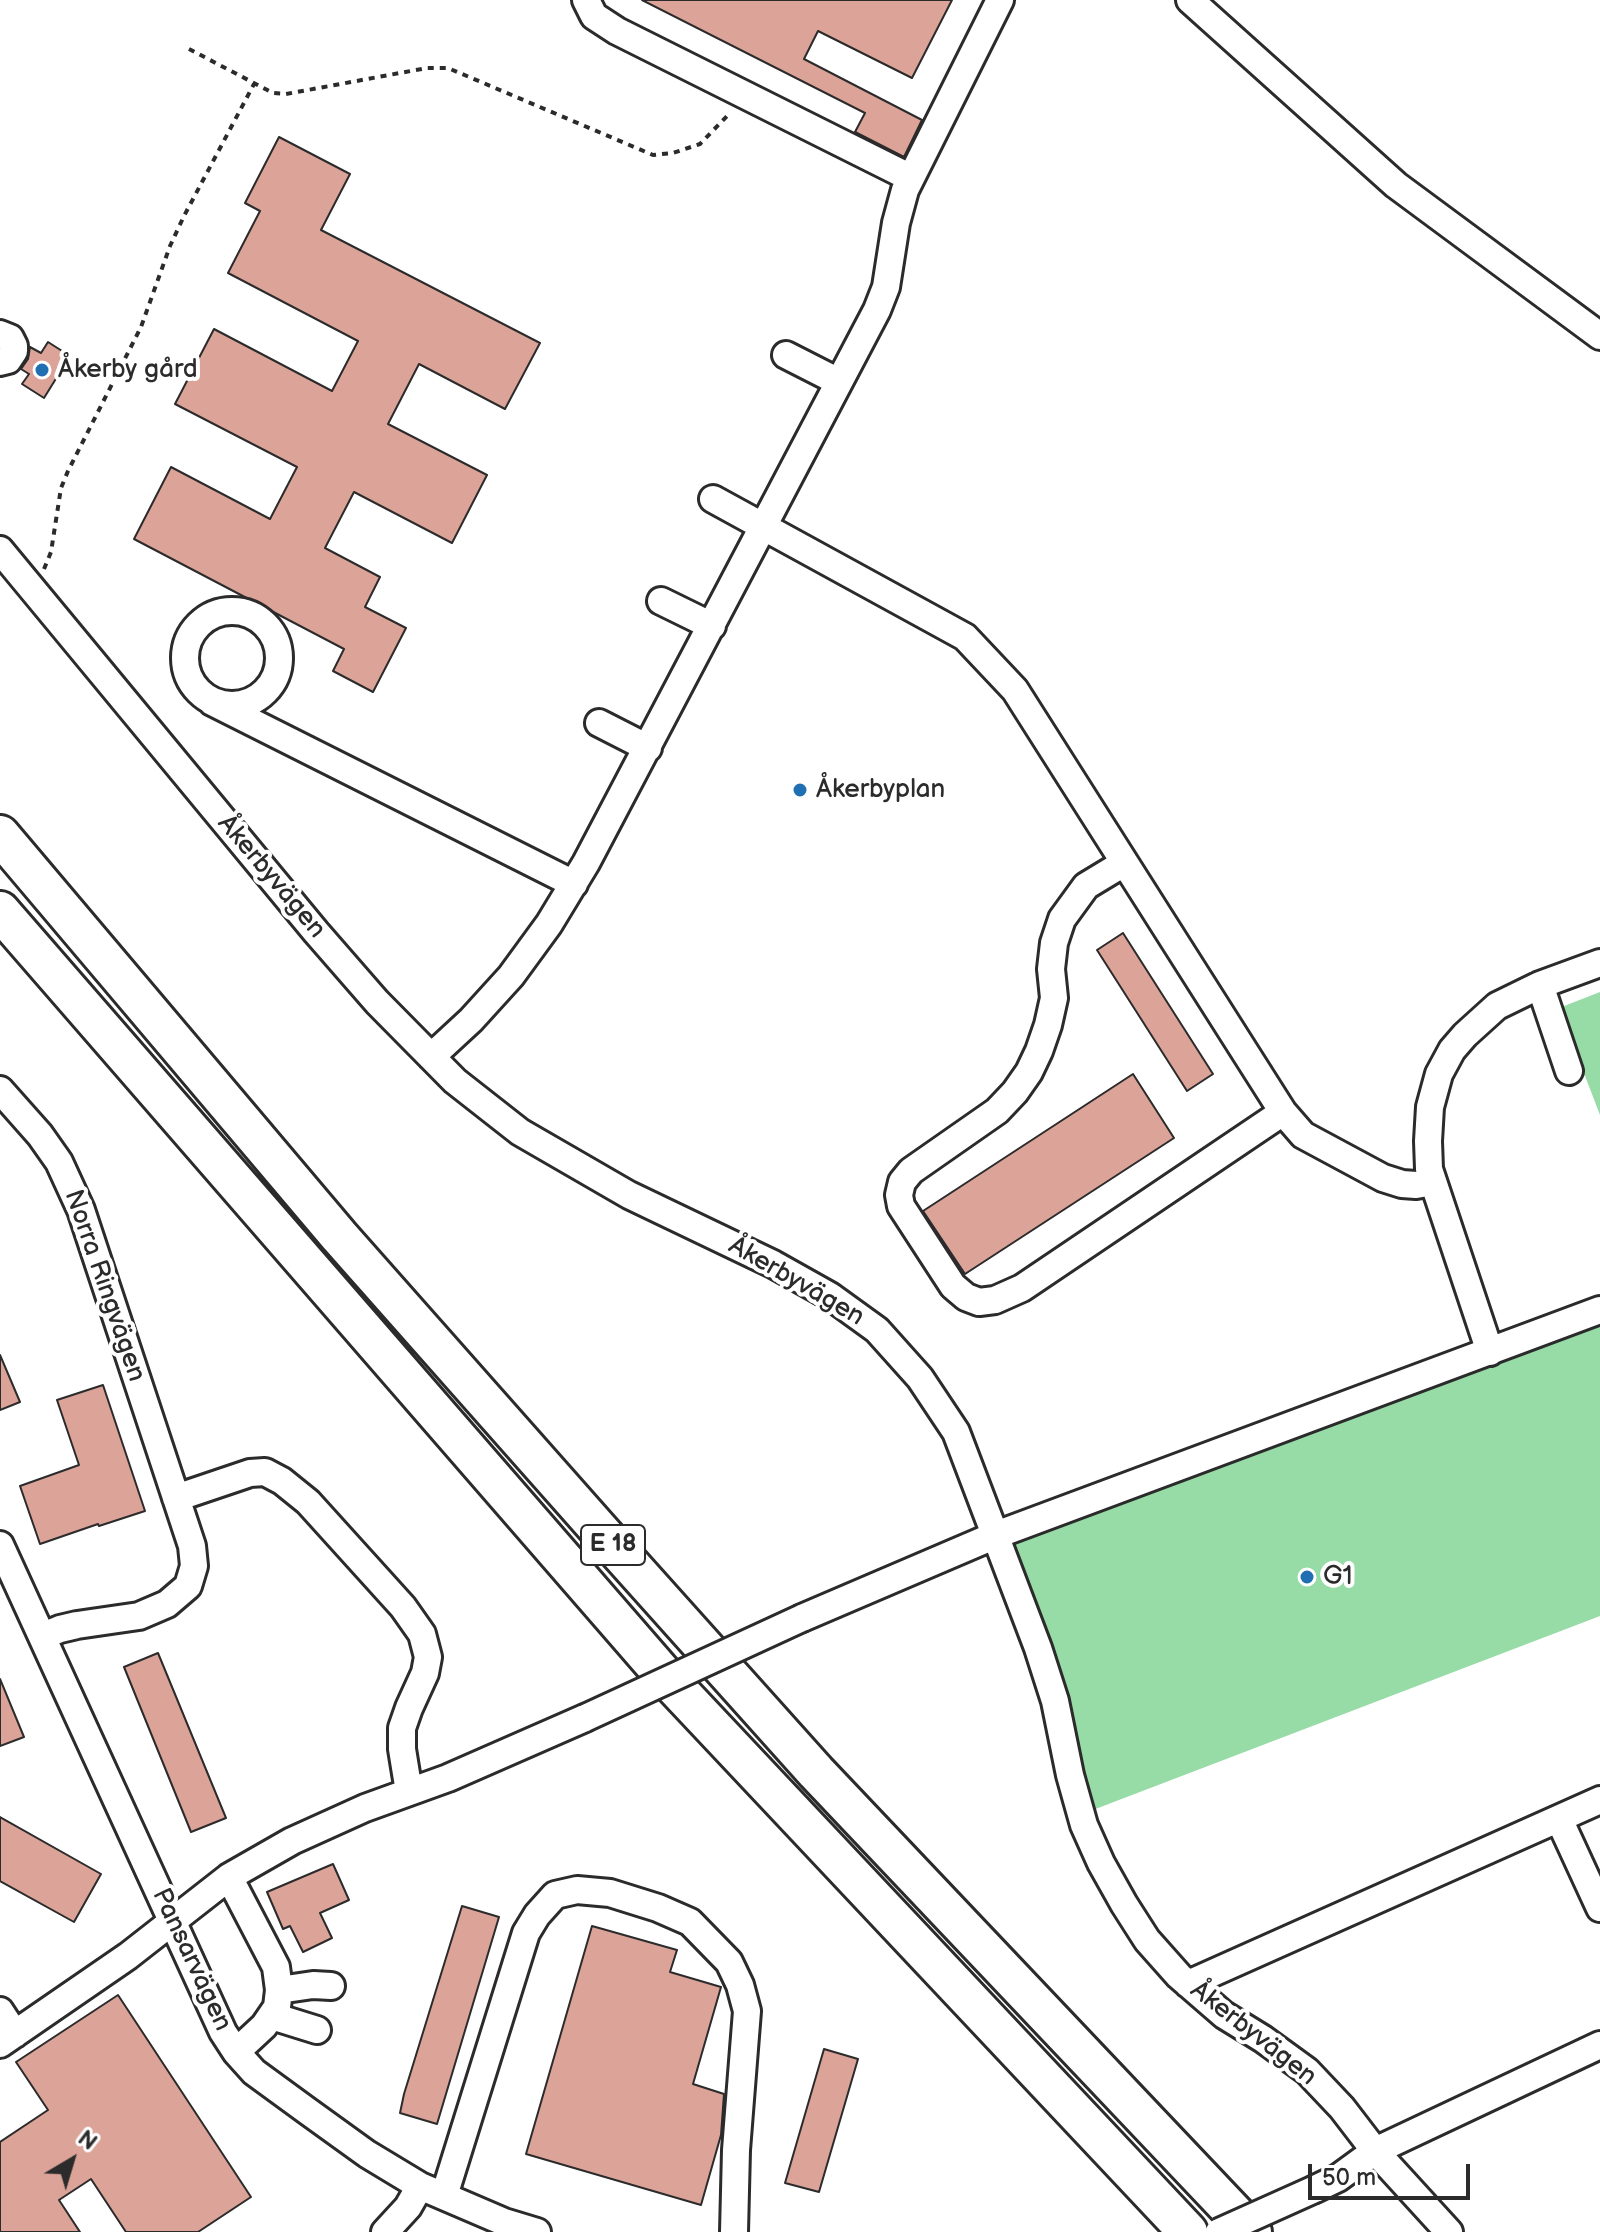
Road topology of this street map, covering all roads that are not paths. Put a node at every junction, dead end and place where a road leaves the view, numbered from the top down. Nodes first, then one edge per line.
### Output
1 (586, 0) edge
2 (1000, 0) edge
3 (1190, 0) edge
4 (911, 178) junction
5 (0, 334) edge
6 (1600, 336) edge
7 (786, 355) dead end
8 (0, 362) edge
9 (839, 382) junction
10 (713, 499) dead end
11 (765, 527) junction
12 (1, 555) edge
13 (661, 601) dead end
14 (712, 626) junction
15 (275, 679) junction
16 (212, 702) junction
17 (599, 723) dead end
18 (284, 738) junction
19 (648, 748) junction
20 (0, 835) edge
21 (1124, 863) junction
22 (574, 884) junction
23 (0, 911) edge
24 (1600, 963) edge
25 (1540, 985) junction
26 (431, 1057) junction
27 (1569, 1071) dead end
28 (0, 1090) edge
29 (1283, 1112) junction
30 (1433, 1182) junction
31 (1600, 1310) edge
32 (1490, 1352) junction
33 (176, 1498) junction
34 (996, 1535) junction
35 (0, 1545) edge
36 (11, 1596) edge
37 (43, 1636) junction
38 (409, 1792) junction
39 (1600, 1800) edge
40 (1559, 1819) junction
41 (229, 1877) junction
42 (1600, 1908) edge
43 (172, 1921) junction
44 (1188, 1984) junction
45 (331, 1986) dead end
46 (279, 1990) junction
47 (0, 2011) edge
48 (272, 2016) junction
49 (317, 2030) dead end
50 (8, 2039) edge
51 (1600, 2045) edge
52 (236, 2052) junction
53 (1375, 2151) junction
54 (432, 2191) junction
55 (385, 2232) edge
56 (537, 2232) edge
57 (734, 2232) edge
58 (1188, 2232) edge
59 (1219, 2232) edge
60 (1252, 2232) edge
61 (1449, 2232) edge

1 - 4 street
2 - 4 street
3 - 6 street
4 - 9 street
5 - 8 street
7 - 9 street
9 - 11 street
10 - 11 street
11 - 14 street
11 - 21 street
12 - 26 street, Åkerbyvägen
13 - 14 street
14 - 19 street
15 - 16 street
15 - 16 street
15 - 18 street
16 - 18 street
17 - 19 street
18 - 22 street
19 - 22 street
20 - 60 highway, E 18
21 - 29 street
21 - 29 street
22 - 26 street
23 - 58 highway, E 18
24 - 25 street
25 - 27 street
25 - 30 street
26 - 34 street, Åkerbyvägen
28 - 33 street, Norra Ringvägen
29 - 30 street
30 - 32 street
31 - 32 street
32 - 34 street
33 - 37 street, Norra Ringvägen
33 - 38 street
34 - 38 street, bridge
34 - 44 street, Åkerbyvägen
35 - 36 street, Pansarvägen
36 - 37 street, Pansarvägen
37 - 43 street, Pansarvägen
38 - 41 street
39 - 40 street
40 - 42 street
40 - 44 street
41 - 43 street
41 - 46 street
43 - 50 street
43 - 52 street, Pansarvägen
44 - 53 street, Åkerbyvägen
45 - 46 street
46 - 48 street
47 - 50 street
48 - 49 street
48 - 52 street
51 - 53 street
52 - 54 street, Pansarvägen
53 - 59 street, bridge
53 - 61 street, Åkerbyvägen
54 - 55 street
54 - 56 street, Pansarvägen
54 - 57 street

